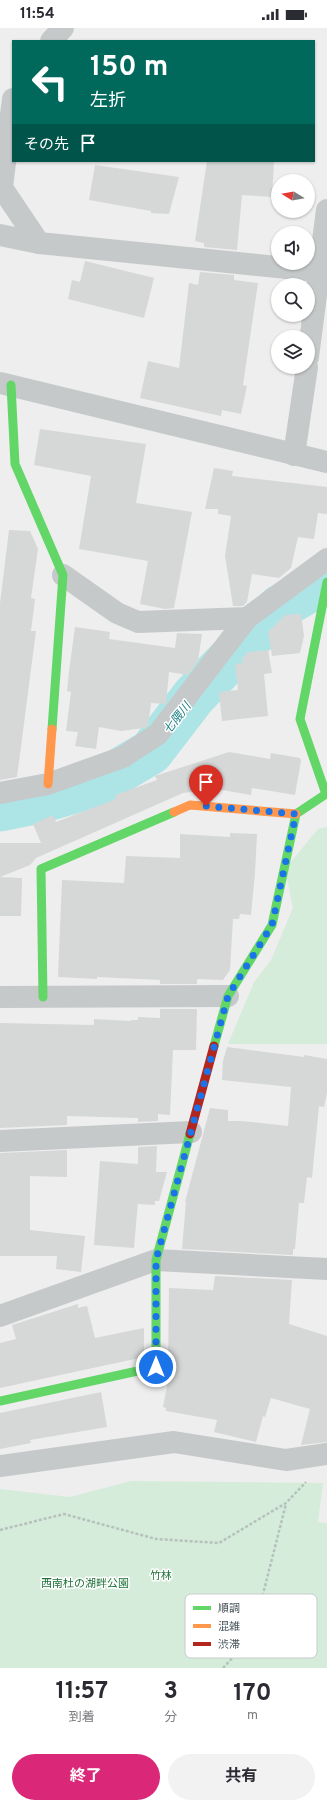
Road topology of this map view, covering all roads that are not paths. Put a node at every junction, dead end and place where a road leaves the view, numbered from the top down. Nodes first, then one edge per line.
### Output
1 (63, 28) edge
2 (52, 40) edge
3 (12, 105) edge
4 (1, 186) edge
5 (327, 210) edge
6 (0, 235) edge
7 (39, 243) junction
8 (323, 272) edge
9 (313, 330) edge
10 (306, 374) edge
11 (6, 384) edge
12 (294, 454) junction
13 (327, 462) edge
14 (327, 559) edge
15 (63, 575) junction
16 (327, 582) edge
17 (247, 618) junction
18 (48, 784) junction
19 (0, 793) edge
20 (326, 794) edge
21 (296, 814) junction
22 (228, 996) junction
23 (0, 997) edge
24 (44, 997) junction
25 (191, 1132) junction
26 (0, 1141) edge
27 (156, 1260) junction
28 (327, 1268) edge
29 (0, 1316) edge
30 (0, 1401) edge
31 (327, 1454) edge
32 (0, 1466) edge

1 - 2 street
3 - 4 street
4 - 7 street
5 - 8 street
6 - 7 street
7 - 8 street
8 - 9 street
10 - 12 street
11 - 12 street
11 - 15 street
12 - 13 street
14 - 17 street
15 - 17 street
15 - 18 street
16 - 20 street
17 - 18 street
18 - 19 street
20 - 21 street
21 - 22 street
21 - 24 street
22 - 24 street
22 - 25 street
23 - 24 street
25 - 26 street
25 - 27 street
27 - 28 street
27 - 29 street
27 - 30 street
31 - 32 street

